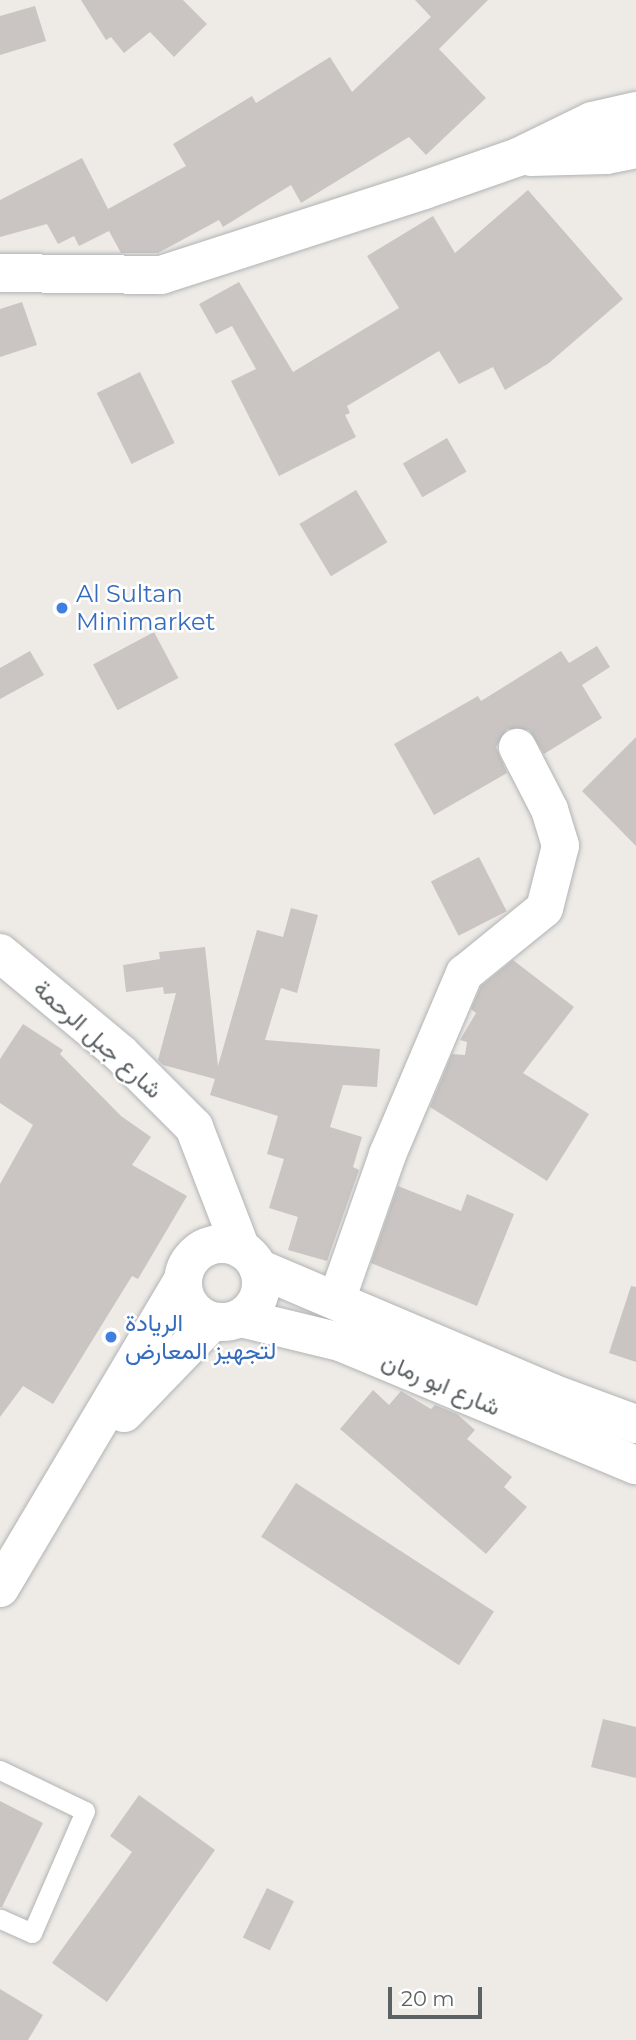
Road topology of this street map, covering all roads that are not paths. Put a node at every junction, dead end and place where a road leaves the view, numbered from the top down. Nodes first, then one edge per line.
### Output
1 (636, 111) edge
2 (636, 149) edge
3 (518, 158) junction
4 (0, 273) edge
5 (517, 747) dead end
6 (0, 953) edge
7 (194, 1127) junction
8 (202, 1248) junction
9 (250, 1258) junction
10 (182, 1282) junction
11 (336, 1300) junction
12 (226, 1320) junction
13 (636, 1424) edge
14 (636, 1465) edge
15 (75, 1466) junction
16 (0, 1588) edge
17 (0, 1770) edge
18 (0, 1919) edge

1 - 3 main road
2 - 3 main road
3 - 4 main road
5 - 11 street
6 - 7 main road, شارع جبل الرحمة
7 - 8 main road
7 - 9 main road
8 - 9 main road
8 - 10 main road
9 - 11 main road, شارع ابو رمان
9 - 12 main road
10 - 12 main road
10 - 15 main road
11 - 13 main road, شارع ابو رمان
12 - 14 main road, شارع ابو رمان
12 - 15 main road
15 - 16 main road
17 - 18 lane

